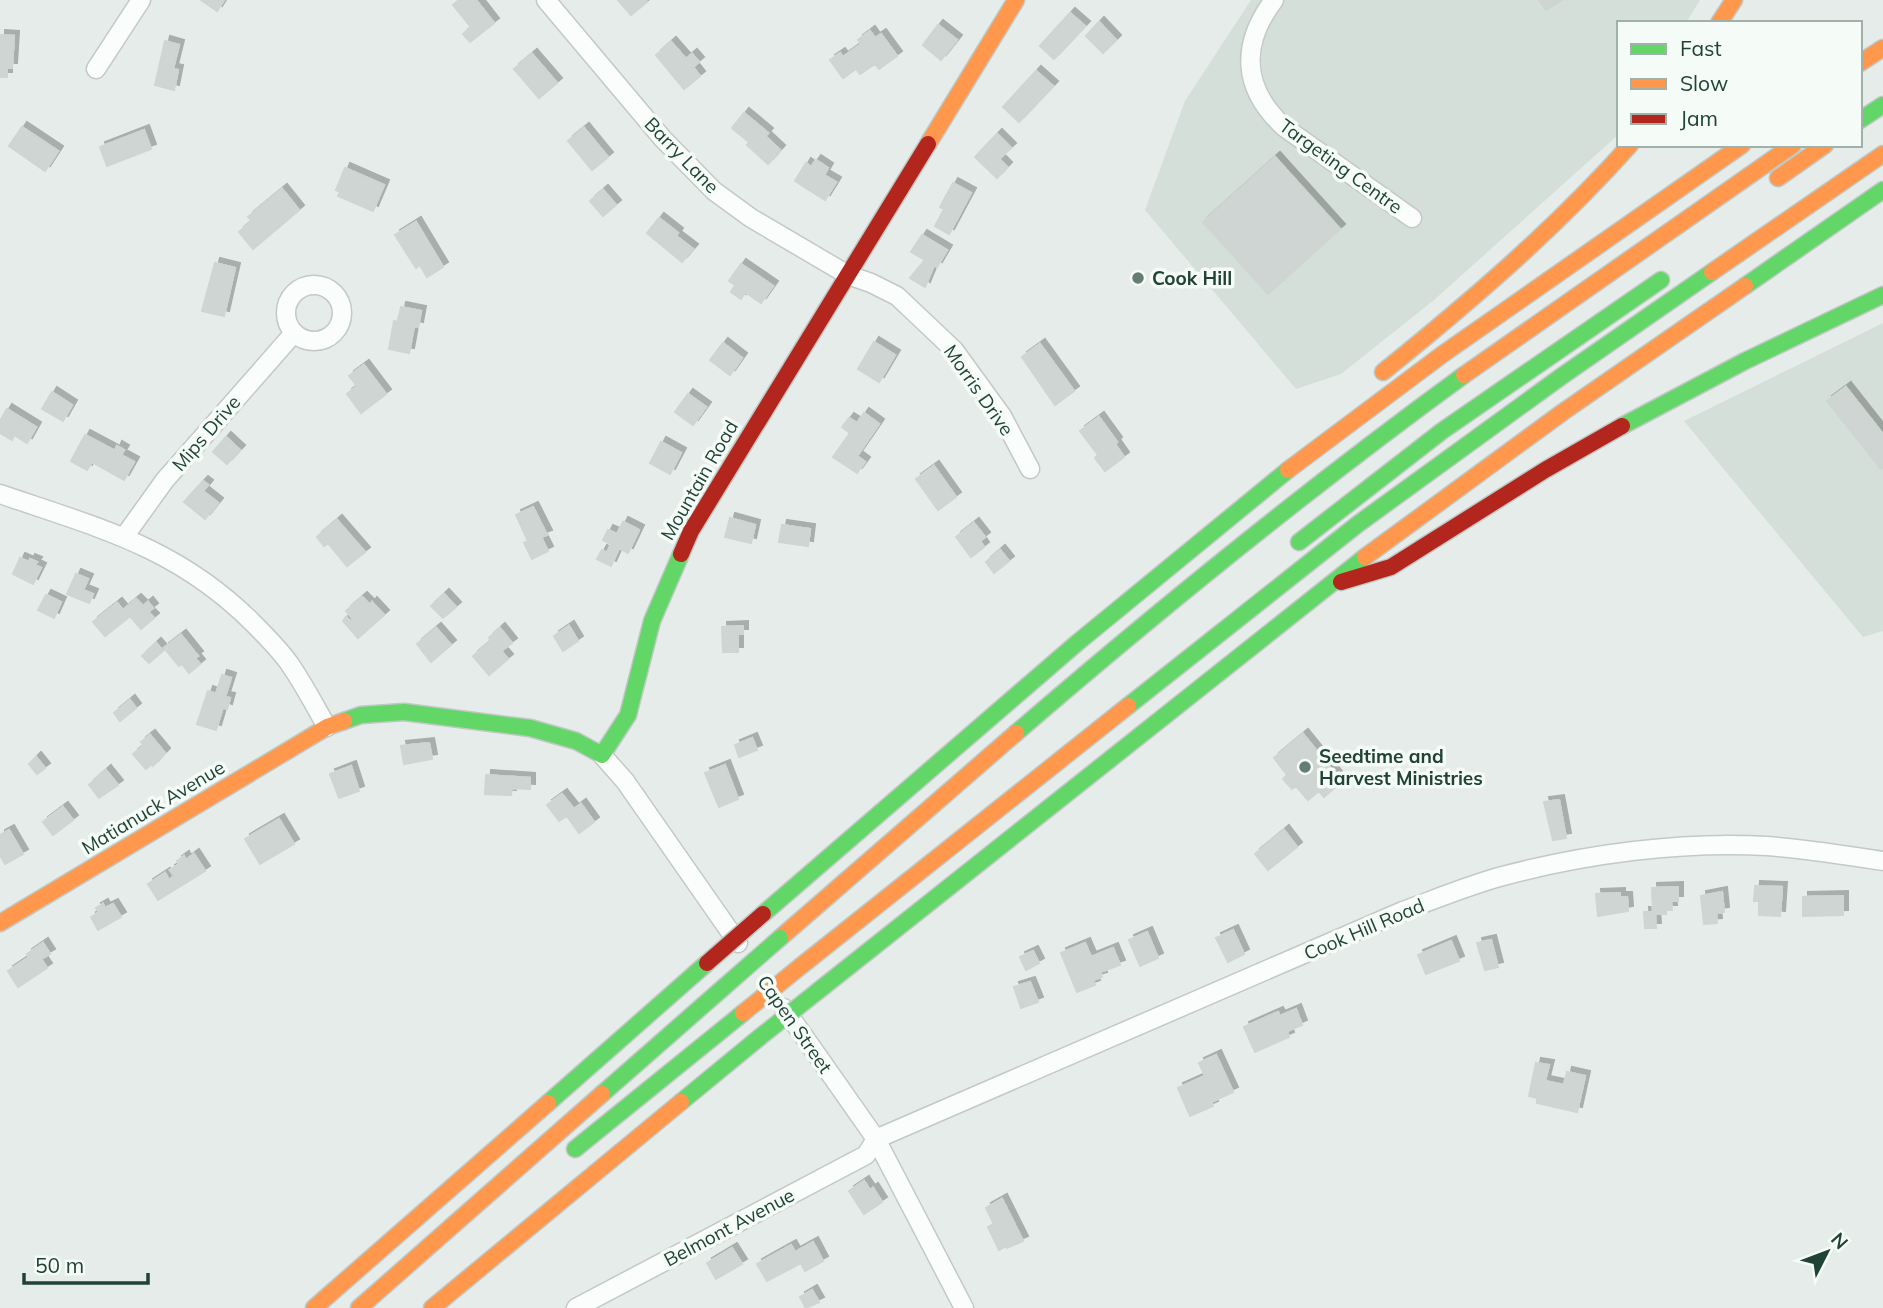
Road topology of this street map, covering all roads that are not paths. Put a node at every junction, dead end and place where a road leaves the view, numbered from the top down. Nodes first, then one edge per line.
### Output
1 (141, 0) edge
2 (546, 0) edge
3 (1016, 0) edge
4 (1274, 0) edge
5 (1734, 0) edge
6 (1720, 21) edge
7 (1883, 48) edge
8 (1862, 62) edge
9 (96, 69) dead end
10 (1883, 104) edge
11 (1862, 119) edge
12 (1628, 147) edge
13 (1739, 147) edge
14 (1790, 147) edge
15 (1822, 147) edge
16 (1883, 154) edge
17 (1764, 188) dead end
18 (1883, 190) edge
19 (1412, 218) dead end
20 (1677, 269) dead end
21 (848, 275) junction
22 (1883, 295) edge
23 (294, 333) dead end
24 (1370, 382) dead end
25 (1439, 414) dead end
26 (1310, 434) dead end
27 (1290, 468) junction
28 (1030, 469) dead end
29 (0, 494) edge
30 (124, 537) junction
31 (1283, 554) dead end
32 (1328, 584) junction
33 (1149, 669) dead end
34 (327, 727) junction
35 (1009, 742) junction
36 (602, 755) junction
37 (999, 808) junction
38 (1883, 861) edge
39 (0, 923) edge
40 (876, 1139) junction
41 (560, 1161) dead end
42 (314, 1308) edge
43 (359, 1308) edge
44 (432, 1308) edge
45 (576, 1308) edge
46 (964, 1308) edge

1 - 9 street
2 - 21 street, Barry Lane
3 - 21 main road, Mountain Road
4 - 19 street, Targeting Centre
5 - 6 main road
7 - 8 main road
10 - 11 main road
12 - 24 main road
13 - 27 main road
14 - 35 main road
15 - 17 main road
16 - 37 main road
18 - 32 main road
20 - 31 main road
21 - 28 street, Morris Drive
21 - 36 main road, Mountain Road
22 - 32 main road
23 - 30 street, Mips Drive
25 - 35 main road
26 - 27 main road
27 - 42 main road, bridge
29 - 30 street
30 - 34 street
32 - 44 main road, bridge
33 - 37 main road
34 - 36 main road
34 - 39 main road, Matianuck Avenue
35 - 43 main road, bridge
36 - 40 street, Capen Street
37 - 41 main road, bridge
38 - 40 street, Cook Hill Road
40 - 45 street, Belmont Avenue
40 - 46 street, Capen Street

